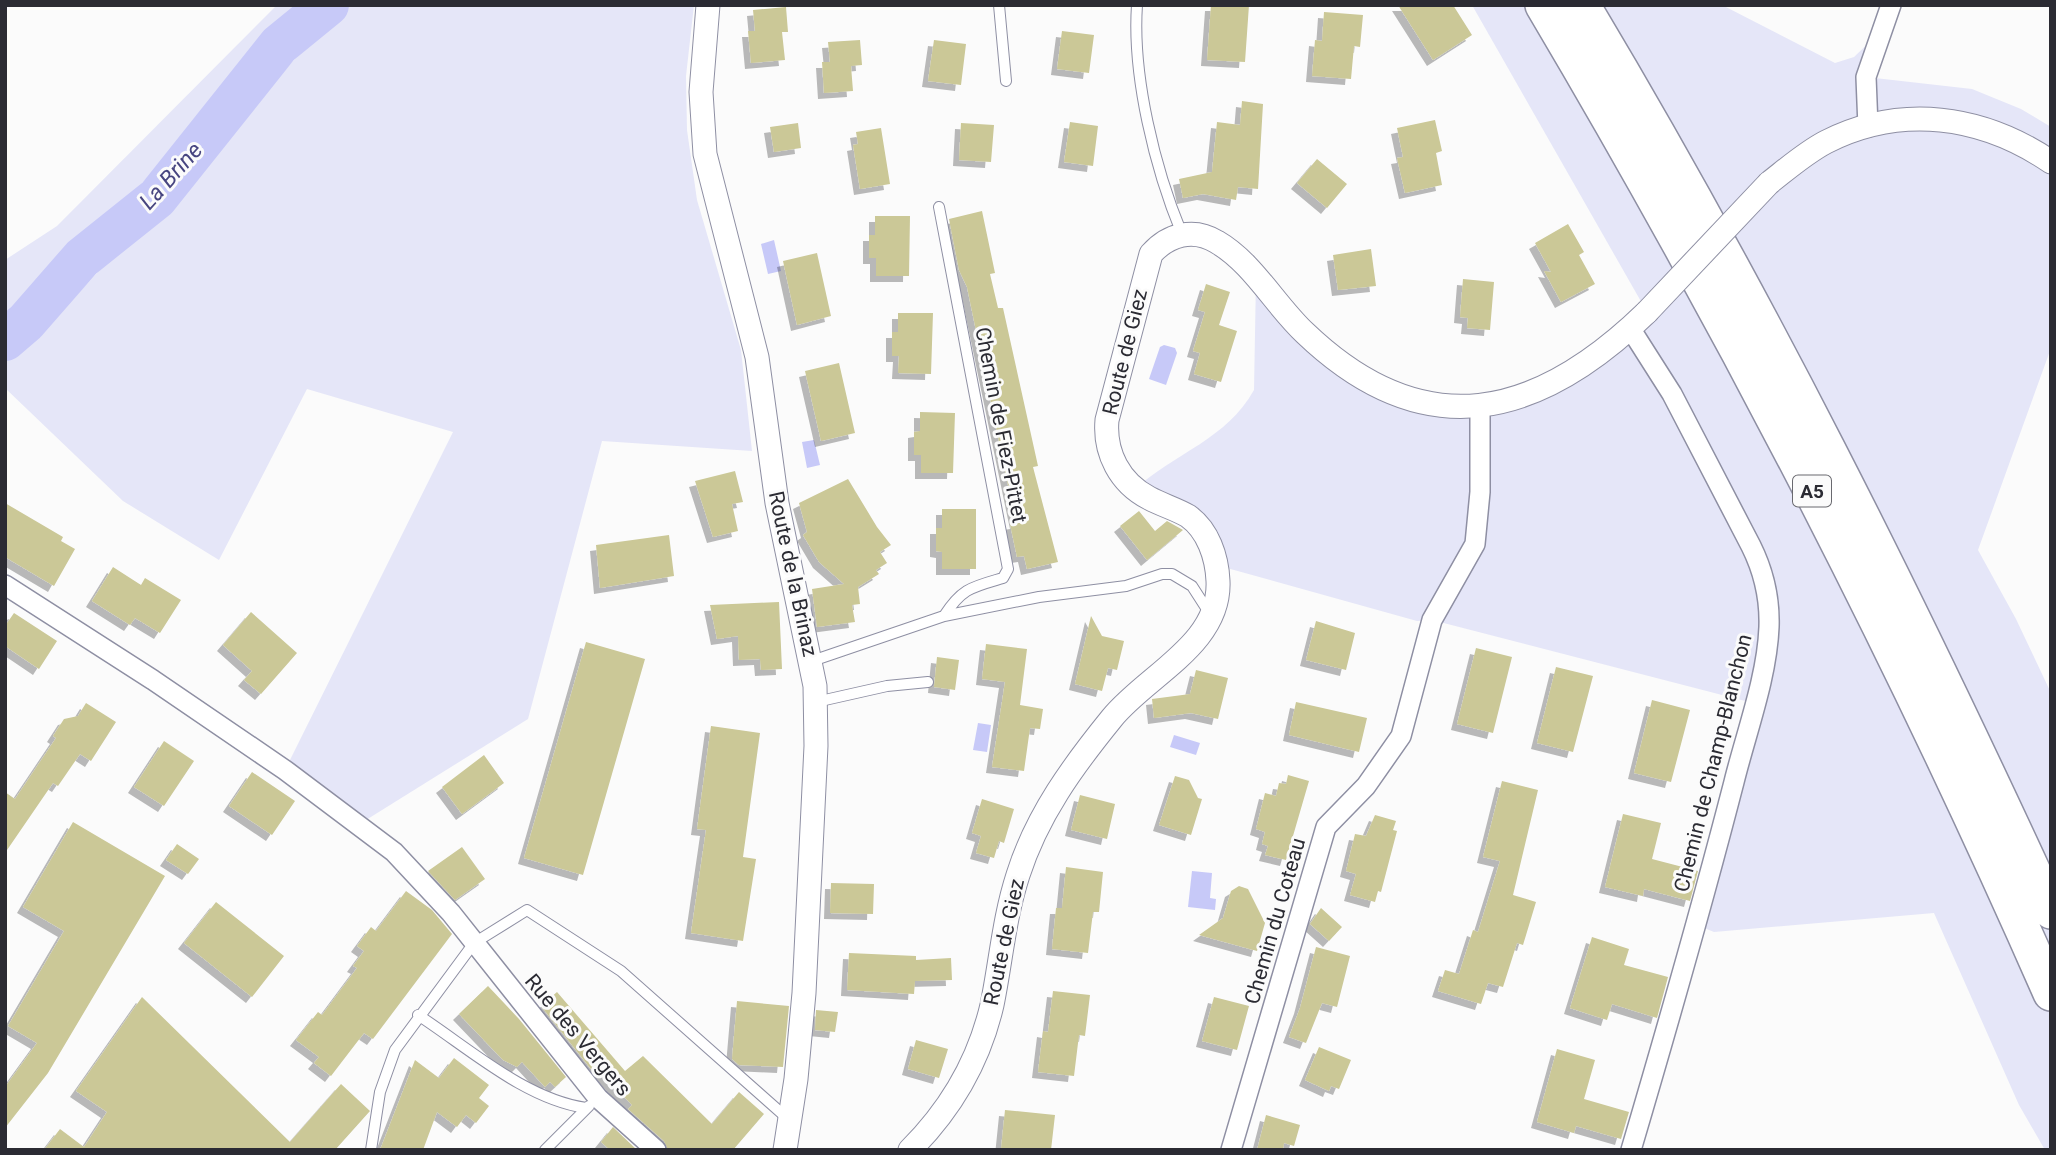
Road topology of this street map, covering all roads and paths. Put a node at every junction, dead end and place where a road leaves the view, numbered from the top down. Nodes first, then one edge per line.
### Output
1 (708, 5) edge
2 (999, 5) edge
3 (1137, 5) edge
4 (1544, 5) edge
5 (1582, 5) edge
6 (1891, 5) edge
7 (1006, 81) dead end
8 (1868, 127) junction
9 (2051, 162) edge
10 (939, 207) dead end
11 (1182, 234) junction
12 (1630, 328) junction
13 (1480, 407) junction
14 (5, 585) edge
15 (944, 616) junction
16 (1212, 618) junction
17 (811, 660) junction
18 (928, 682) dead end
19 (816, 702) junction
20 (2051, 911) edge
21 (474, 943) junction
22 (2051, 993) edge
23 (418, 1015) junction
24 (592, 1103) junction
25 (790, 1120) junction
26 (371, 1150) edge
27 (545, 1150) edge
28 (656, 1150) edge
29 (785, 1150) edge
30 (910, 1150) edge
31 (1231, 1150) edge
32 (1631, 1150) edge

1 - 17 street, Route de la Brinaz
2 - 7 lane
3 - 11 lane
4 - 22 highway, A5
5 - 20 highway, A5
6 - 8 street
8 - 9 street
8 - 12 street, bridge
10 - 15 lane, Chemin de Fiez-Pittet
11 - 13 street
11 - 16 street, Route de Giez
12 - 13 street
12 - 32 street, Chemin de Champ-Blanchon
13 - 31 street, Chemin du Coteau
14 - 21 street, Rue des Vergers
15 - 16 lane
15 - 17 lane
16 - 30 street, Route de Giez
17 - 19 street, Route de la Brinaz
18 - 19 lane
19 - 25 street, Route de la Brinaz
21 - 23 lane
21 - 24 street, Rue des Vergers
21 - 25 lane
23 - 24 lane
23 - 26 lane
24 - 27 lane
24 - 28 street, Rue des Vergers
25 - 29 street, Route de la Brinaz

